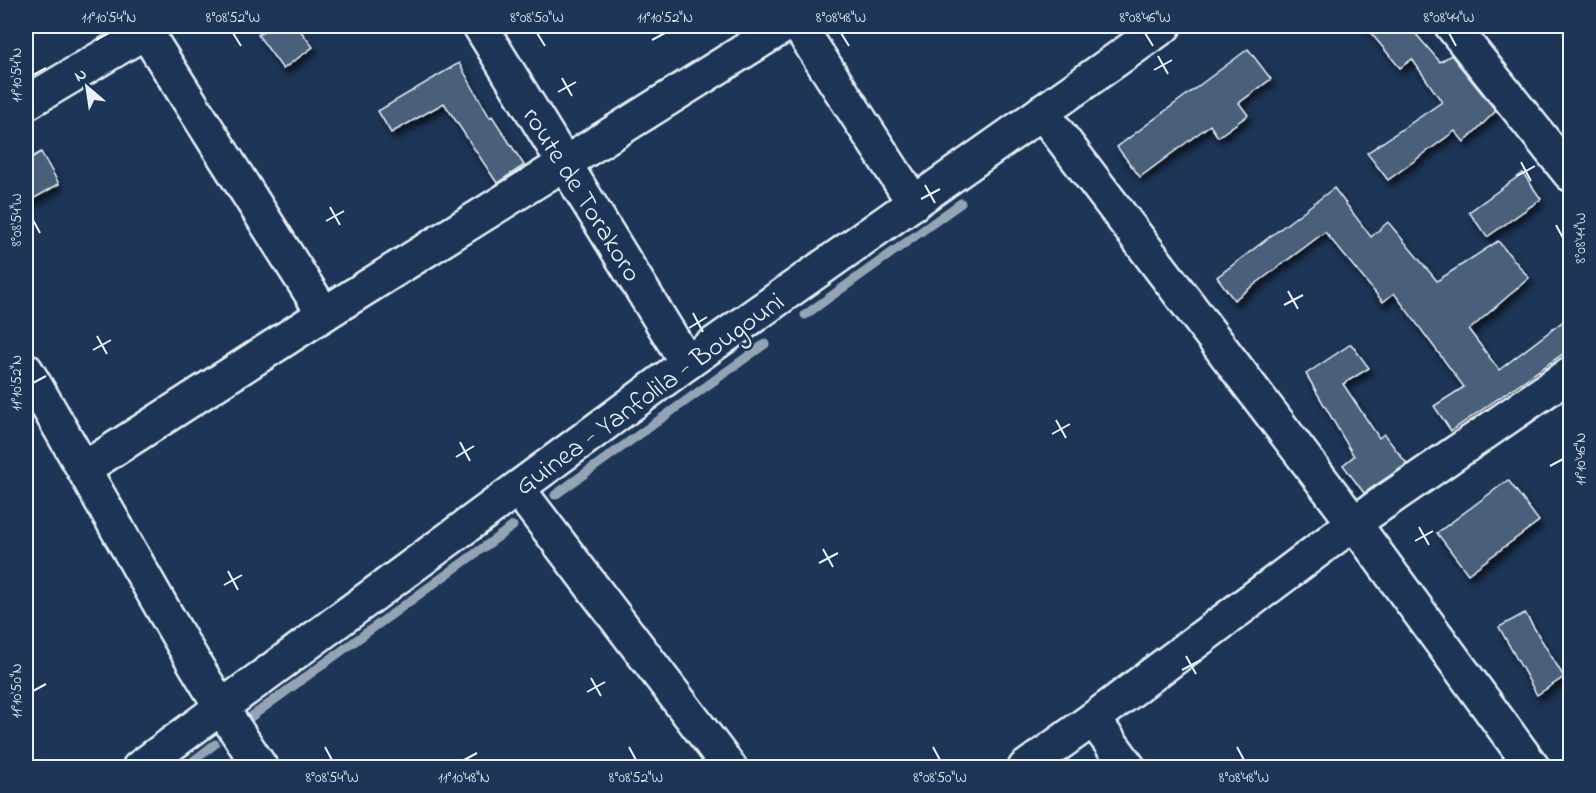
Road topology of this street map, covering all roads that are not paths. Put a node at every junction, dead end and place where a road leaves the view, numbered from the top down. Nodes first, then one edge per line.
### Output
1 (480, 26) edge
2 (784, 26) edge
3 (799, 26) edge
4 (1164, 26) edge
5 (1452, 26) edge
6 (147, 27) edge
7 (26, 103) edge
8 (1042, 112) junction
9 (565, 164) junction
10 (1570, 174) edge
11 (914, 203) junction
12 (324, 314) junction
13 (687, 363) junction
14 (26, 369) edge
15 (1570, 374) edge
16 (85, 468) junction
17 (518, 489) junction
18 (1354, 523) junction
19 (221, 709) junction
20 (1093, 719) junction
21 (139, 768) edge
22 (261, 768) edge
23 (730, 768) edge
24 (1024, 768) edge
25 (1129, 768) edge
26 (1533, 768) edge

1 - 9 street, route de Torakoro
2 - 9 street
3 - 11 street
4 - 8 street, Guinea - Yanfolila - Bougouni
5 - 10 street
6 - 7 street
6 - 12 street
8 - 11 street, Guinea - Yanfolila - Bougouni
8 - 18 street
9 - 12 street
9 - 13 street, route de Torakoro
11 - 13 street, Guinea - Yanfolila - Bougouni
12 - 16 street
13 - 17 street, Guinea - Yanfolila - Bougouni
14 - 16 street
15 - 18 street
16 - 19 street
17 - 19 street, Guinea - Yanfolila - Bougouni
17 - 23 street
18 - 20 street
18 - 26 street
19 - 21 street, Guinea - Yanfolila - Bougouni
19 - 22 street
20 - 24 street
20 - 25 street

